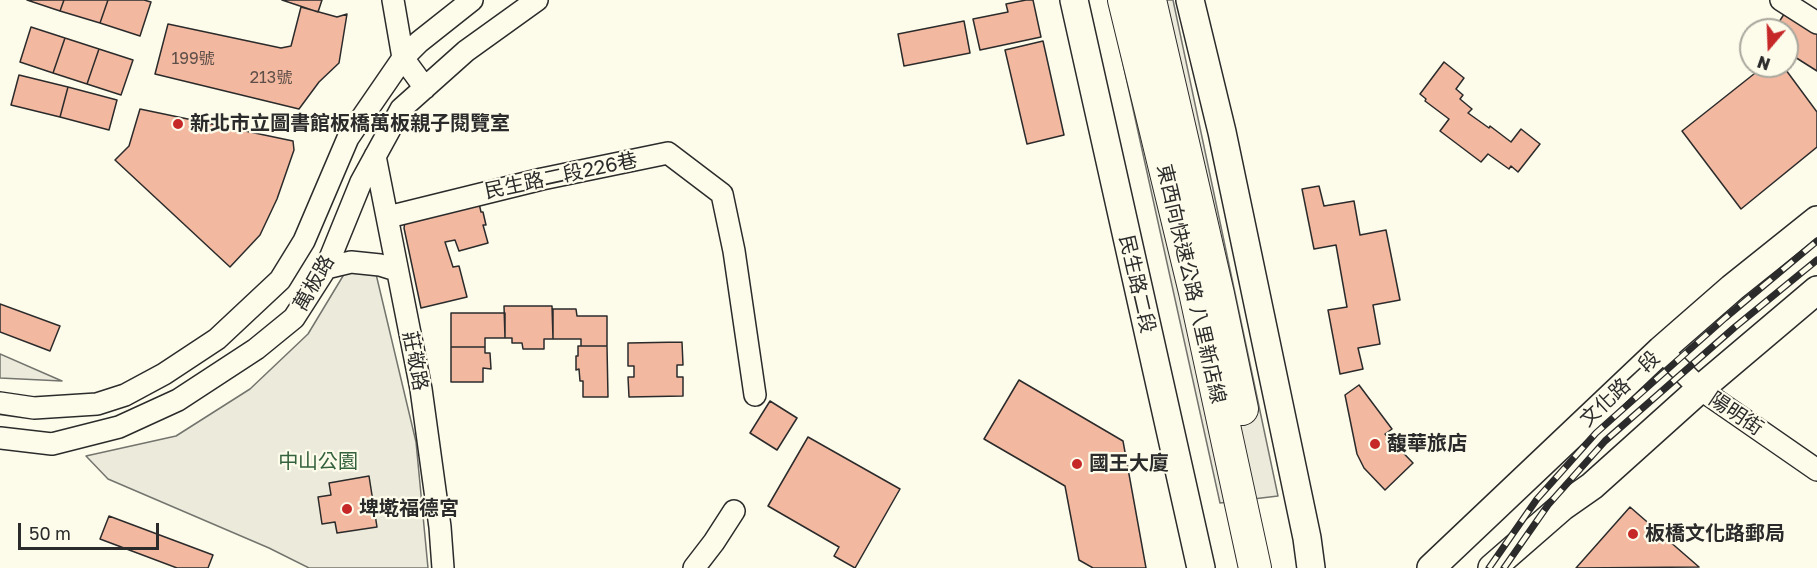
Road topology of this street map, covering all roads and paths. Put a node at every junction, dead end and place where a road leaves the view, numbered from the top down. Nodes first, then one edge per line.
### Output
1 (393, 0) edge
2 (472, 0) edge
3 (537, 0) edge
4 (1074, 0) edge
5 (1124, 0) edge
6 (1150, 0) edge
7 (1190, 0) edge
8 (1781, 0) edge
9 (1817, 23) edge
10 (403, 58) junction
11 (425, 87) junction
12 (375, 156) junction
13 (388, 216) junction
14 (1817, 220) edge
15 (326, 268) junction
16 (396, 270) junction
17 (1817, 290) edge
18 (1661, 350) junction
19 (1700, 389) junction
20 (755, 395) dead end
21 (0, 403) edge
22 (0, 438) edge
23 (1817, 470) edge
24 (734, 511) dead end
25 (1188, 513) junction
26 (1307, 538) junction
27 (443, 568) edge
28 (694, 568) edge
29 (1186, 568) edge
30 (1201, 568) edge
31 (1255, 568) edge
32 (1276, 568) edge
33 (1311, 568) edge
34 (1332, 568) edge
35 (1431, 568) edge
36 (1492, 568) edge

1 - 10 street
2 - 10 street, 萬板路
3 - 11 street, 萬板路
4 - 25 main road, 民生路二段
5 - 31 highway, 東西向快速公路 八里新店線
6 - 32 highway, 東西向快速公路 八里新店線
7 - 26 main road
8 - 9 street
10 - 11 street
10 - 21 street, 萬板路
11 - 12 street, 萬板路
12 - 13 street, 莊敬路
12 - 15 street, 萬板路
13 - 16 street, 莊敬路
13 - 20 street, 民生路二段226巷
14 - 18 main road, 文化路一段
15 - 16 street
15 - 22 street, 萬板路
16 - 27 street, 莊敬路
17 - 19 main road
18 - 19 street, 陽明街
18 - 35 main road, 文化路一段
19 - 23 street, 陽明街
19 - 36 main road
24 - 28 street
25 - 29 main road
25 - 30 main road, 民生路二段
26 - 33 main road
26 - 34 main road

